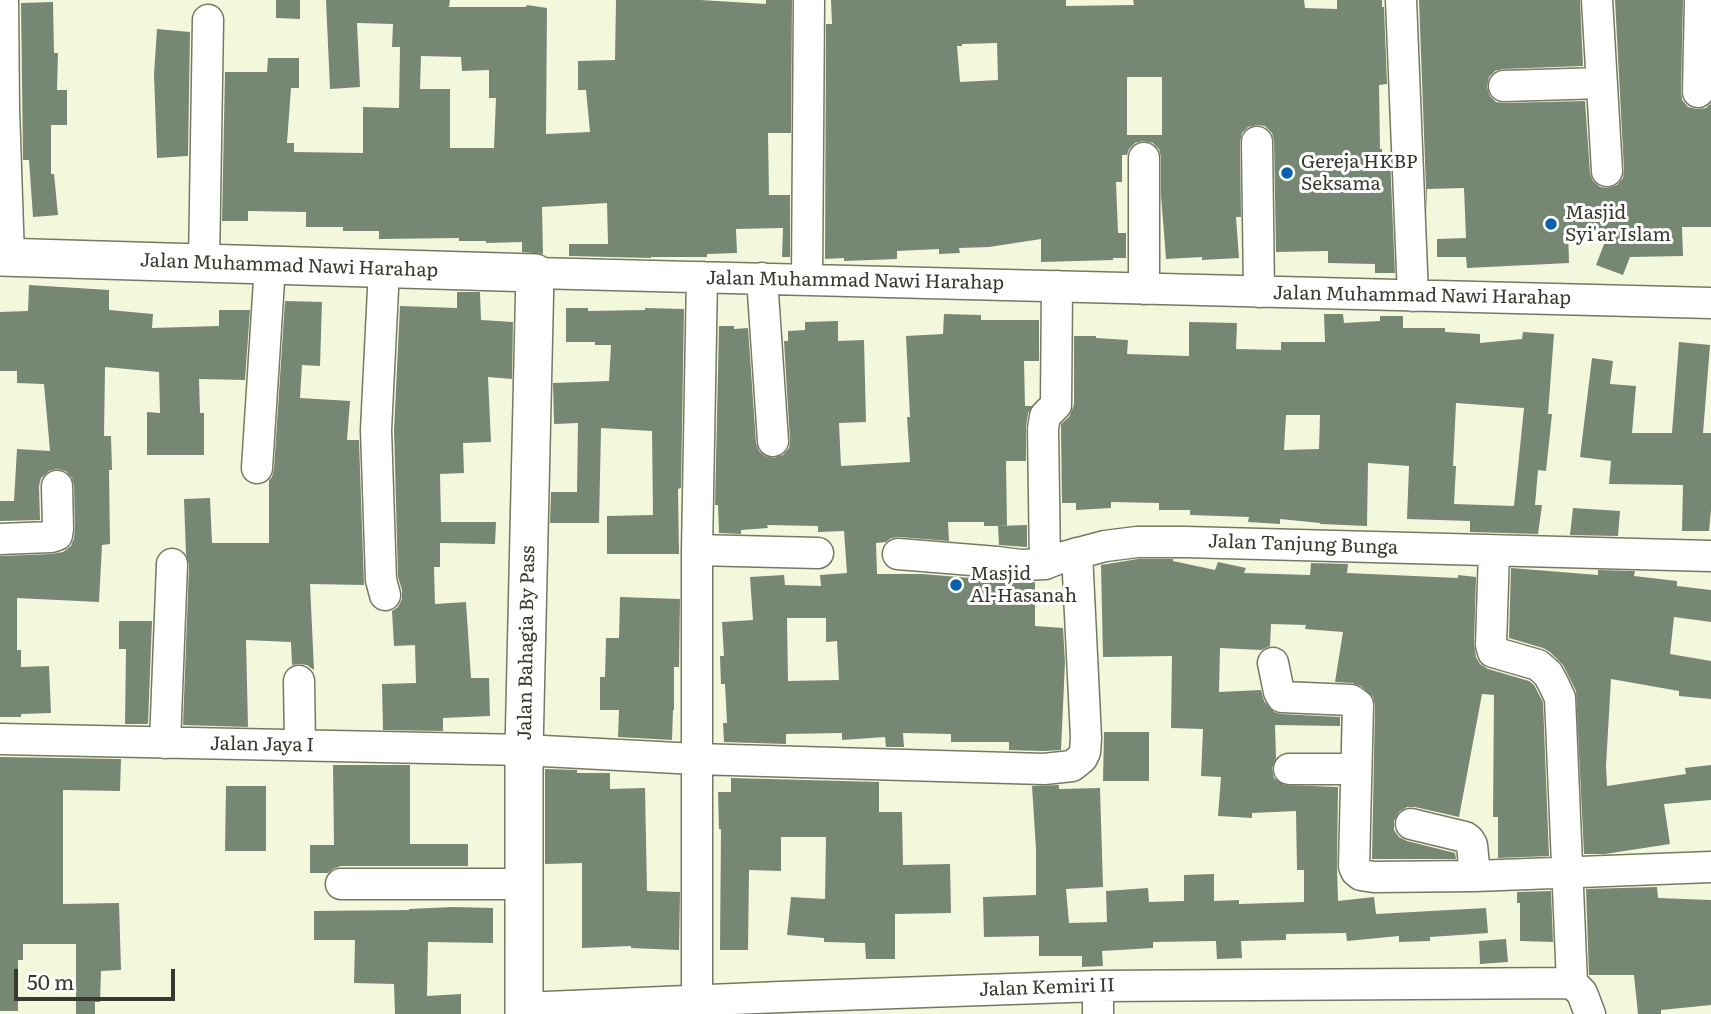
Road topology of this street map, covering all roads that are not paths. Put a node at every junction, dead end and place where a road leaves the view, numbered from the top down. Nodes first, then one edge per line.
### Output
1 (3, 0) edge
2 (809, 0) edge
3 (1401, 0) edge
4 (1597, 0) edge
5 (1700, 0) edge
6 (208, 20) dead end
7 (1602, 83) junction
8 (1504, 86) dead end
9 (1698, 92) dead end
10 (1257, 142) dead end
11 (1144, 158) dead end
12 (1607, 171) dead end
13 (5, 257) edge
14 (204, 264) junction
15 (270, 265) junction
16 (384, 269) junction
17 (535, 273) junction
18 (702, 277) junction
19 (762, 278) junction
20 (807, 280) junction
21 (1057, 286) junction
22 (1144, 289) junction
23 (1259, 292) junction
24 (1413, 296) junction
25 (1711, 303) edge
26 (773, 441) dead end
27 (257, 468) dead end
28 (57, 486) dead end
29 (0, 539) edge
30 (697, 550) junction
31 (1494, 551) junction
32 (818, 553) dead end
33 (1077, 553) junction
34 (898, 554) dead end
35 (1711, 556) edge
36 (1045, 564) junction
37 (172, 565) dead end
38 (385, 595) dead end
39 (1273, 663) dead end
40 (299, 681) dead end
41 (0, 739) edge
42 (165, 743) junction
43 (300, 746) junction
44 (524, 750) junction
45 (696, 759) junction
46 (1289, 769) dead end
47 (1356, 769) junction
48 (1411, 824) dead end
49 (1711, 867) edge
50 (1567, 873) junction
51 (1475, 876) junction
52 (341, 884) dead end
53 (523, 884) junction
54 (1572, 982) junction
55 (1098, 1000) edge
56 (697, 1007) edge
57 (524, 1011) edge
58 (1590, 1014) edge

1 - 13 street
2 - 20 street
3 - 24 street
4 - 7 street
5 - 9 street
6 - 14 street
7 - 8 street
7 - 12 street
10 - 23 street
11 - 22 street
13 - 14 main road, Jalan Muhammad Nawi Harahap
14 - 15 main road, Jalan Muhammad Nawi Harahap
15 - 16 main road, Jalan Muhammad Nawi Harahap
15 - 27 street
16 - 17 main road, Jalan Muhammad Nawi Harahap
16 - 38 street
17 - 18 street, Jalan Muhammad Nawi Harahap
17 - 44 main road, Jalan Bahagia By Pass
18 - 19 street, Jalan Muhammad Nawi Harahap
18 - 30 street
19 - 20 street, Jalan Muhammad Nawi Harahap
19 - 26 street
20 - 21 street, Jalan Muhammad Nawi Harahap
21 - 22 street, Jalan Muhammad Nawi Harahap
21 - 36 street
22 - 23 street, Jalan Muhammad Nawi Harahap
23 - 24 street, Jalan Muhammad Nawi Harahap
24 - 25 street, Jalan Muhammad Nawi Harahap
28 - 29 street
30 - 32 street
30 - 45 street
31 - 33 street, Jalan Tanjung Bunga
31 - 35 street, Jalan Tanjung Bunga
31 - 50 street
33 - 36 street, Jalan Tanjung Bunga
33 - 45 street, Jalan Jaya I
34 - 36 street, Jalan Tanjung Bunga
37 - 42 street
39 - 47 street
40 - 43 street
41 - 42 street, Jalan Jaya I
42 - 43 street, Jalan Jaya I
43 - 44 street, Jalan Jaya I
44 - 45 street, Jalan Jaya I
44 - 53 main road, Jalan Bahagia By Pass
45 - 56 street
46 - 47 street
47 - 51 street
48 - 51 street
49 - 50 street
50 - 51 street
50 - 54 street
52 - 53 street
53 - 57 main road, Jalan Bahagia By Pass
54 - 55 street, Jalan Kemiri II
54 - 58 street
55 - 56 street, Jalan Kemiri II
56 - 57 street, Jalan Kemiri II

